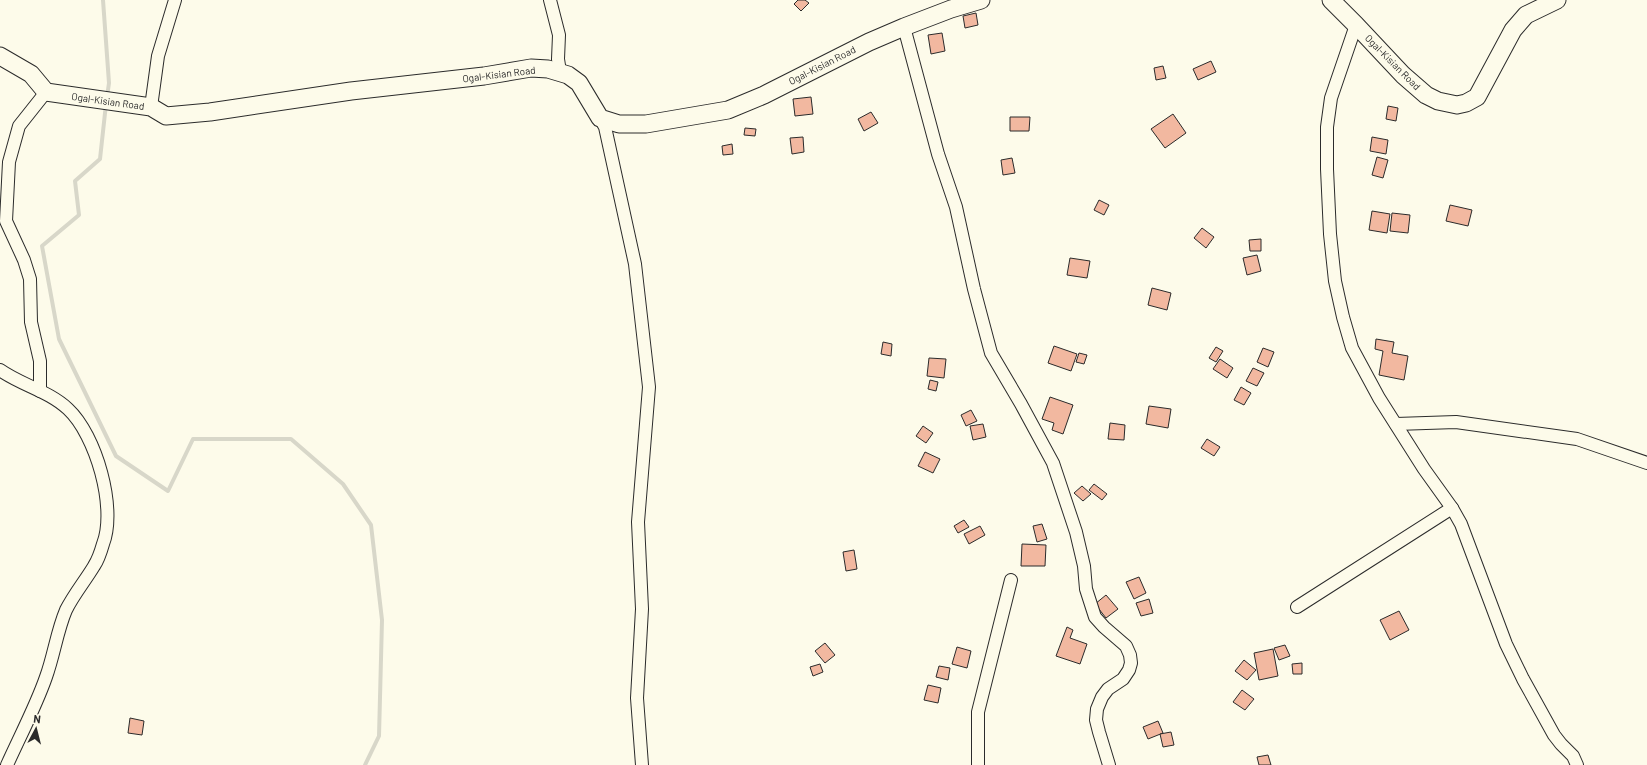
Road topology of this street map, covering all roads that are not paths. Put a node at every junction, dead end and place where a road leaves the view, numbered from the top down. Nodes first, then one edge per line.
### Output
1 (175, 0) edge
2 (550, 0) edge
3 (981, 0) edge
4 (1331, 0) edge
5 (1557, 0) edge
6 (1356, 25) junction
7 (904, 27) junction
8 (0, 56) edge
9 (560, 72) junction
10 (46, 92) junction
11 (151, 107) junction
12 (600, 118) junction
13 (0, 370) edge
14 (40, 391) junction
15 (1396, 424) junction
16 (1647, 463) edge
17 (1452, 508) junction
18 (1011, 580) dead end
19 (1297, 607) dead end
20 (7, 765) edge
21 (642, 765) edge
22 (978, 765) edge
23 (1109, 765) edge
24 (1577, 765) edge

1 - 11 street
2 - 9 street
3 - 7 main road, Ogal-Kisian Road
4 - 6 main road, Ogal-Kisian Road
5 - 6 main road, Ogal-Kisian Road
6 - 15 street
7 - 12 main road, Ogal-Kisian Road
7 - 23 street
8 - 10 main road
9 - 11 main road, Ogal-Kisian Road
9 - 12 main road, Ogal-Kisian Road
10 - 11 main road, Ogal-Kisian Road
10 - 14 street
12 - 21 street
13 - 14 street
14 - 20 street
15 - 16 street
15 - 17 street
17 - 19 street
17 - 24 street
18 - 22 street

